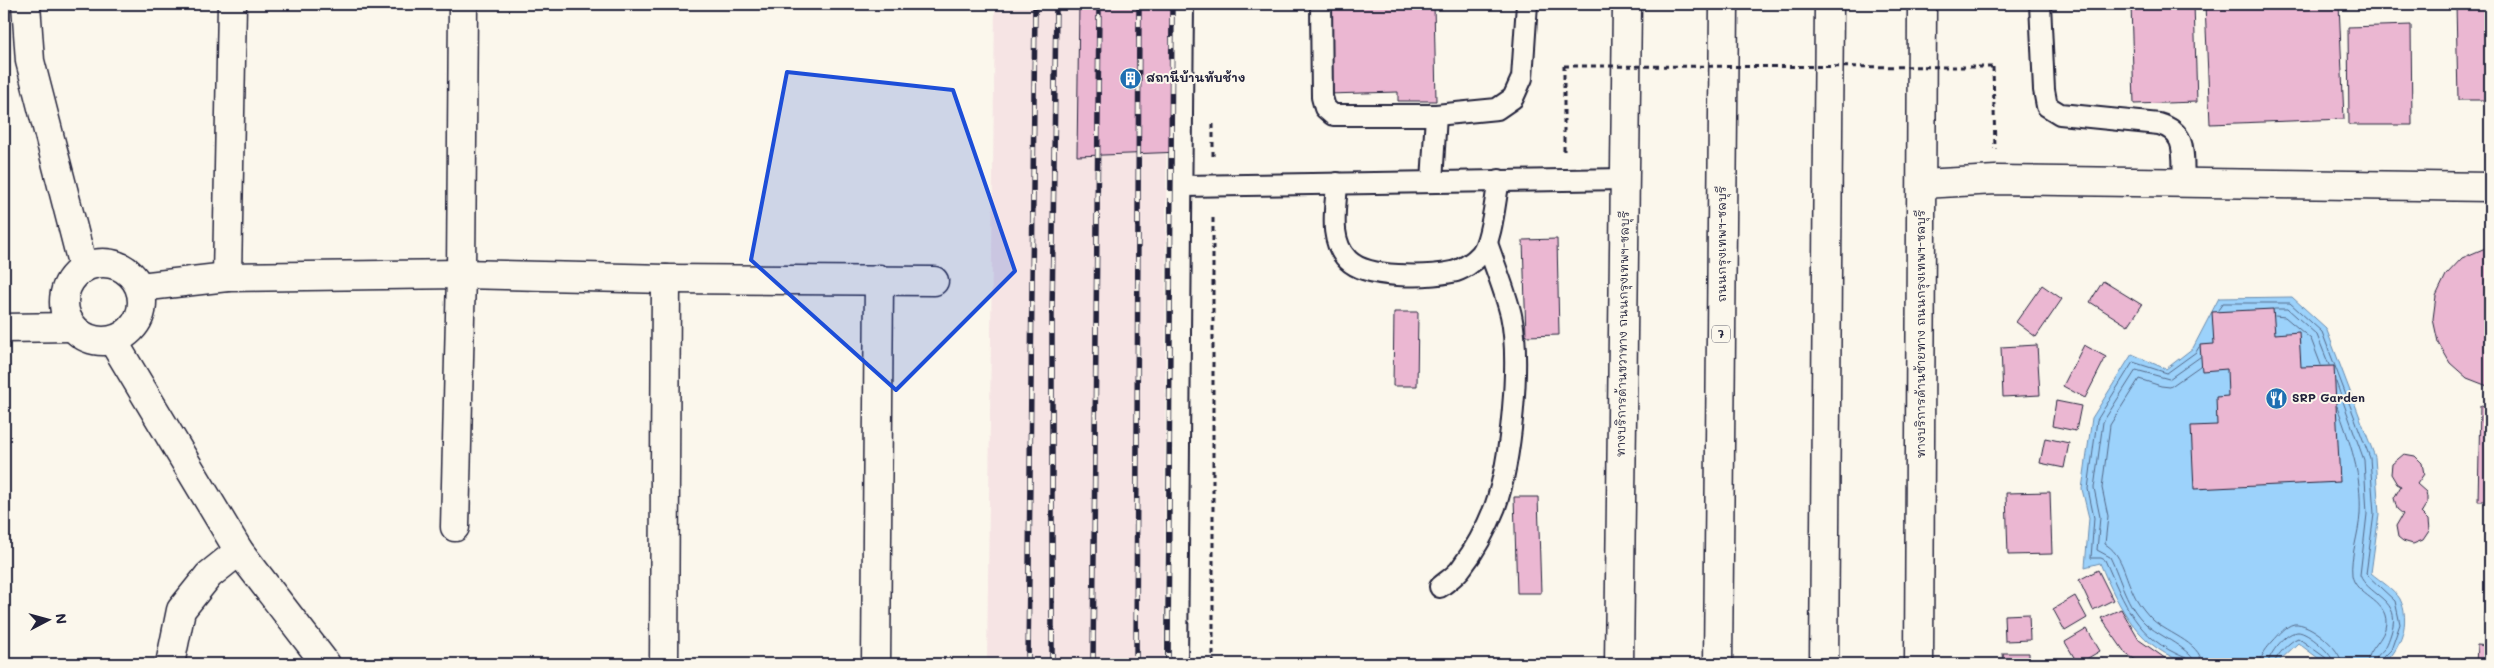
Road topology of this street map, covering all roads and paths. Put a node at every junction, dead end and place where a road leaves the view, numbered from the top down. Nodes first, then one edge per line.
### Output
1 (26, 4) edge
2 (232, 4) edge
3 (463, 4) edge
4 (1183, 4) edge
5 (1322, 4) edge
6 (1527, 4) edge
7 (1627, 4) edge
8 (1724, 4) edge
9 (1829, 4) edge
10 (1922, 4) edge
11 (2040, 4) edge
12 (1436, 115) junction
13 (1564, 179) junction
14 (1625, 179) junction
15 (1499, 180) junction
16 (1996, 180) junction
17 (1432, 182) junction
18 (1337, 183) junction
19 (2184, 183) junction
20 (1213, 184) junction
21 (1922, 184) junction
22 (1182, 186) junction
23 (2490, 187) edge
24 (1487, 243) junction
25 (83, 267) junction
26 (461, 274) junction
27 (227, 277) junction
28 (666, 279) junction
29 (879, 279) junction
30 (934, 280) dead end
31 (140, 287) junction
32 (72, 327) junction
33 (4, 328) edge
34 (113, 341) junction
35 (455, 527) dead end
36 (239, 551) junction
37 (1440, 587) dead end
38 (170, 664) edge
39 (326, 664) edge
40 (664, 664) edge
41 (876, 664) edge
42 (1177, 664) edge
43 (1213, 664) edge
44 (1618, 664) edge
45 (1718, 664) edge
46 (1824, 664) edge
47 (1919, 664) edge

1 - 25 main road
2 - 27 main road
3 - 26 main road
4 - 22 lane
5 - 12 lane
6 - 12 lane
7 - 14 main road, ทางบริการด้านขวาทาง ถนนกรุงเทพฯ-ชลบุรี
8 - 45 main road, ถนนกรุงเทพฯ-ชลบุรี / 7
9 - 46 main road
10 - 21 main road, ทางบริการด้านซ้ายทาง ถนนกรุงเทพฯ-ชลบุรี
11 - 19 lane
12 - 17 lane
13 - 14 lane
13 - 15 lane
13 - 16 path, bridge
14 - 44 main road, ทางบริการด้านขวาทาง ถนนกรุงเทพฯ-ชลบุรี
15 - 17 lane
15 - 24 lane
16 - 19 main road
16 - 21 main road
17 - 18 lane
18 - 20 lane
18 - 24 lane
19 - 23 main road
20 - 22 lane
20 - 43 path
21 - 47 main road, ทางบริการด้านซ้ายทาง ถนนกรุงเทพฯ-ชลบุรี
22 - 42 lane
24 - 37 lane
25 - 31 main road
25 - 32 main road
26 - 27 main road
26 - 28 main road
26 - 35 main road
27 - 31 main road
28 - 29 main road
28 - 40 main road
29 - 30 main road
29 - 41 main road
31 - 34 main road
32 - 33 main road
32 - 34 main road
34 - 36 main road
36 - 38 main road
36 - 39 main road

